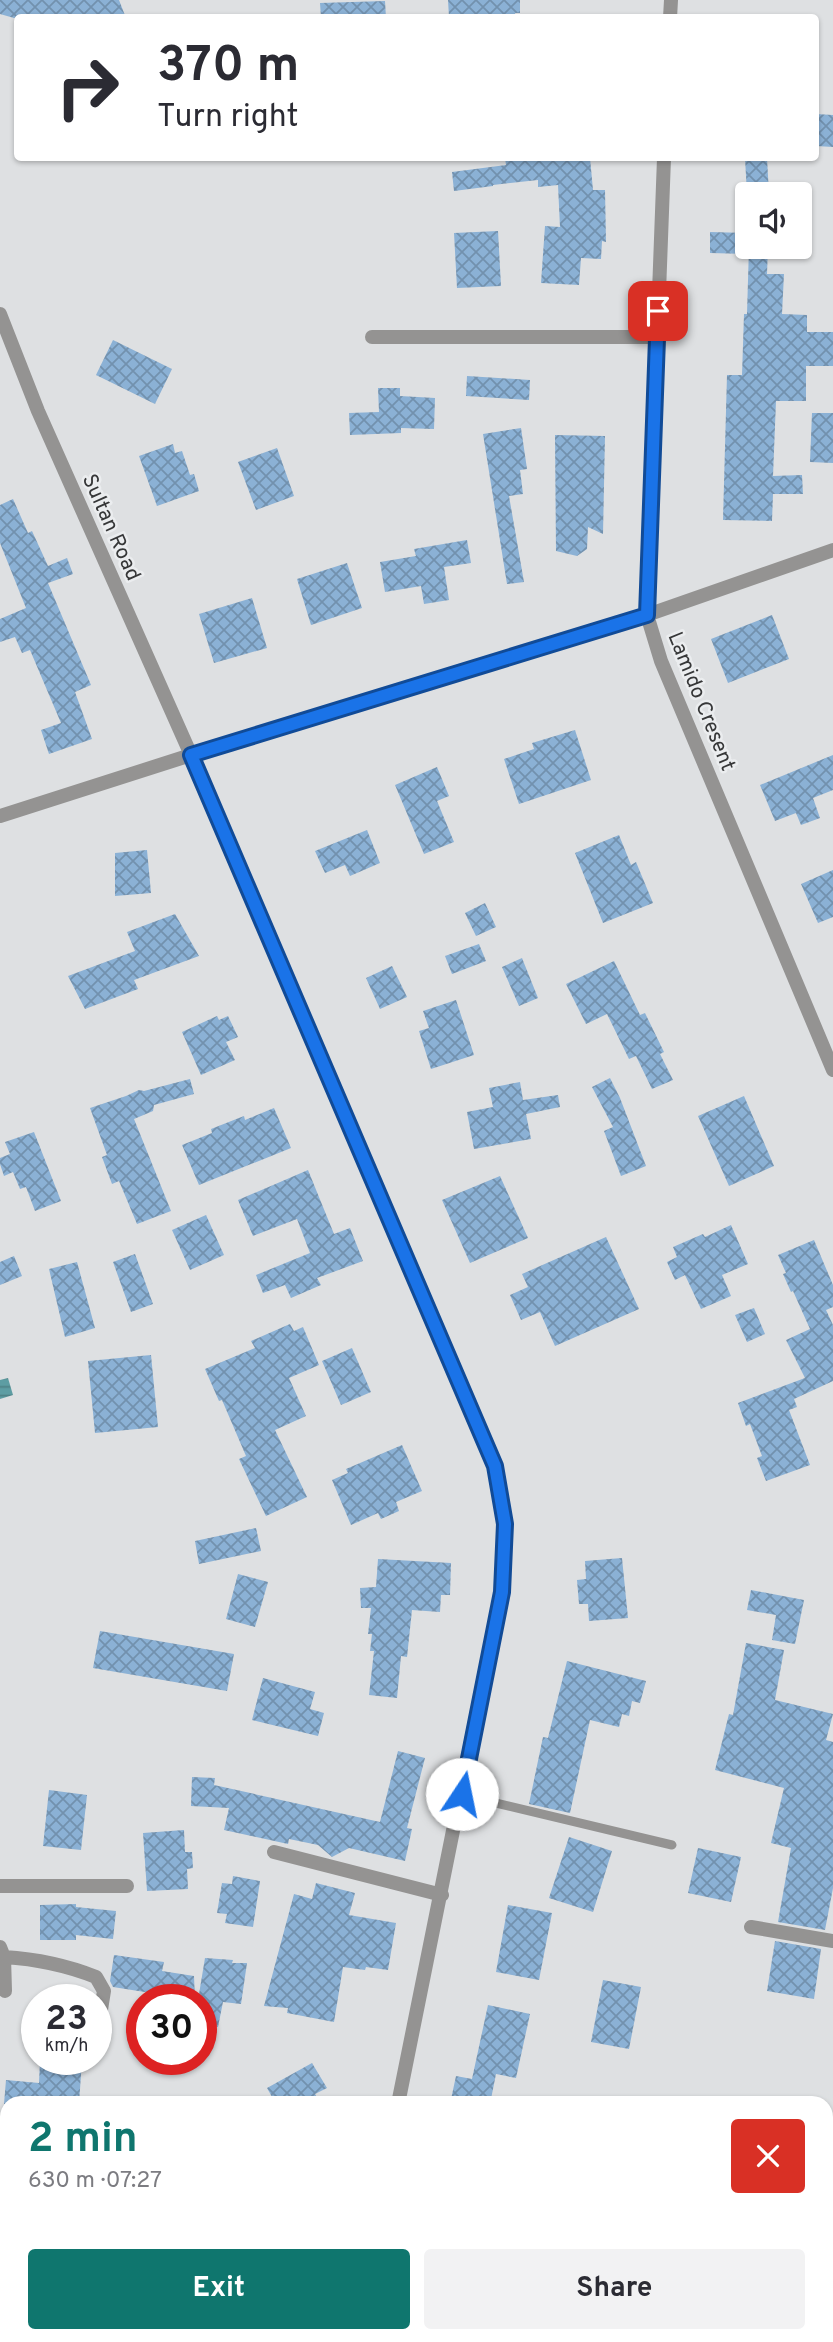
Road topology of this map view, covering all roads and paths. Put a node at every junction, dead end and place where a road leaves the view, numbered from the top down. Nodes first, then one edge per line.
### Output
1 (664, 161) edge
2 (0, 314) edge
3 (372, 337) dead end
4 (657, 337) junction
5 (833, 550) edge
6 (647, 615) junction
7 (191, 755) junction
8 (0, 816) edge
9 (833, 1070) edge
10 (462, 1794) junction
11 (672, 1845) dead end
12 (274, 1852) dead end
13 (0, 1886) edge
14 (127, 1886) dead end
15 (442, 1895) junction
16 (751, 1927) dead end
17 (833, 1941) edge
18 (2, 1952) edge
19 (100, 1984) edge
20 (5, 1991) dead end
21 (400, 2096) edge

1 - 4 street, Lamido Cresent
2 - 7 street, Sultan Road
3 - 4 street
4 - 6 street, Lamido Cresent
5 - 6 street
6 - 7 street
6 - 9 street, Lamido Cresent
7 - 8 street
7 - 10 street, Sultan Road
10 - 11 lane
10 - 15 street, Sultan Road
12 - 15 street
13 - 14 street
15 - 21 street, Sultan Road
16 - 17 street
18 - 19 street
18 - 20 street

